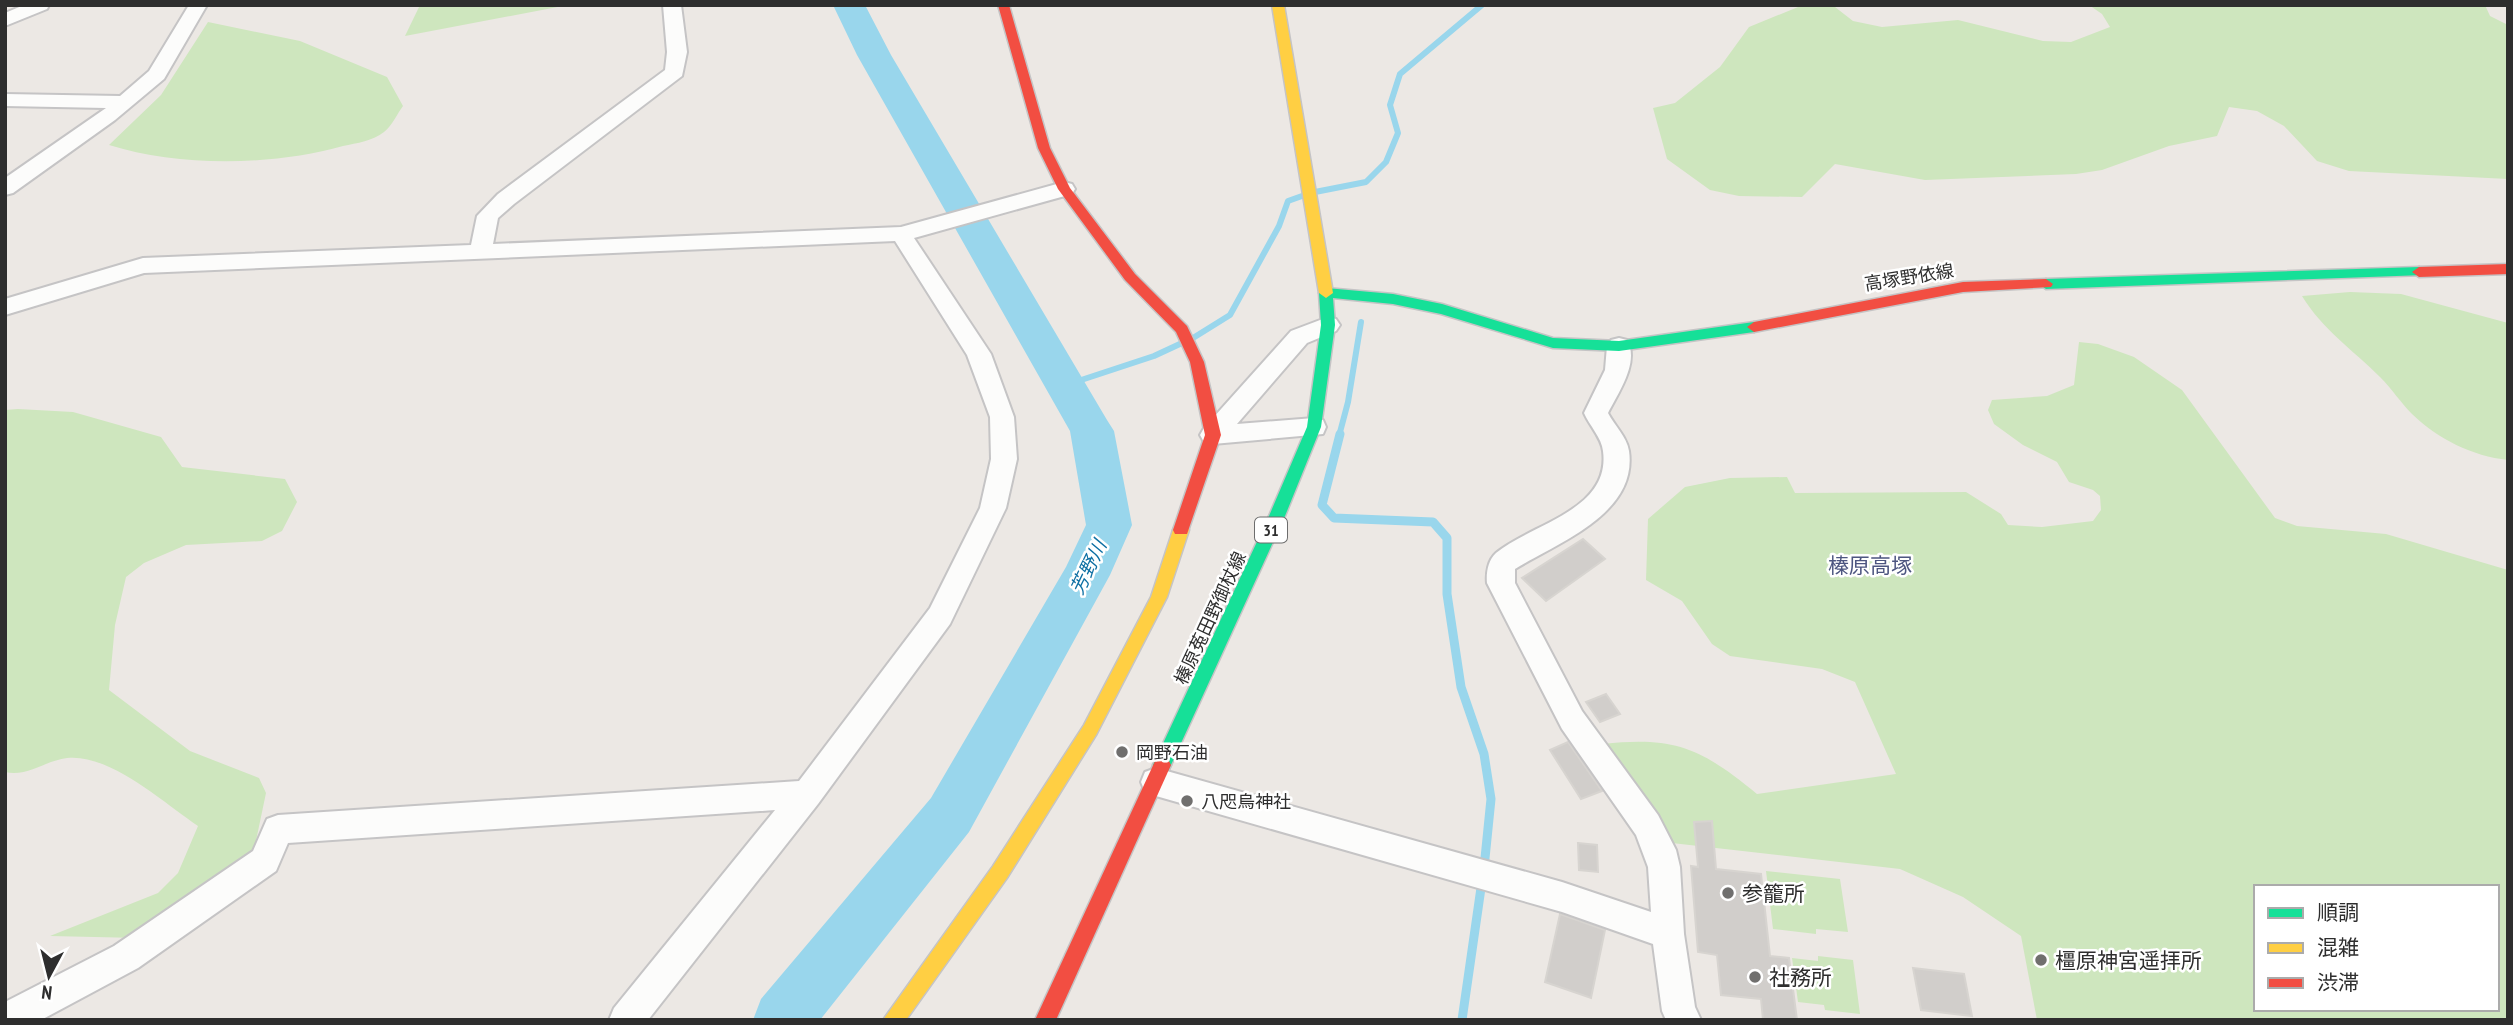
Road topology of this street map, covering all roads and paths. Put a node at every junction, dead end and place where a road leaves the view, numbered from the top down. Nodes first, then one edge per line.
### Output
1 (40, 5) edge
2 (198, 5) edge
3 (672, 5) edge
4 (1003, 5) edge
5 (1278, 5) edge
6 (5, 20) edge
7 (5, 100) edge
8 (125, 102) junction
9 (5, 188) edge
10 (1058, 190) junction
11 (909, 232) junction
12 (480, 252) junction
13 (2508, 269) edge
14 (1326, 293) junction
15 (5, 307) edge
16 (1328, 325) junction
17 (1619, 346) junction
18 (1314, 427) junction
19 (1213, 435) junction
20 (1156, 782) junction
21 (807, 794) junction
22 (1668, 934) junction
23 (6, 1020) edge
24 (626, 1020) edge
25 (893, 1020) edge
26 (1045, 1020) edge
27 (1684, 1020) edge

1 - 6 street
2 - 8 street
3 - 12 street
4 - 10 main road
5 - 14 main road, 榛原菟田野御杖線 / 31
7 - 8 street
8 - 9 street
10 - 11 street
10 - 19 main road
11 - 12 street
11 - 21 street
12 - 15 street
13 - 17 main road, 高塚野依線
14 - 16 main road, 榛原菟田野御杖線 / 31
14 - 17 main road, 高塚野依線
16 - 18 main road, 榛原菟田野御杖線 / 31
16 - 19 street
17 - 22 street
18 - 19 street
18 - 20 main road, 榛原菟田野御杖線 / 31
19 - 25 main road
20 - 22 street
20 - 26 main road, 榛原菟田野御杖線 / 31
21 - 23 street
21 - 24 street
22 - 27 street

